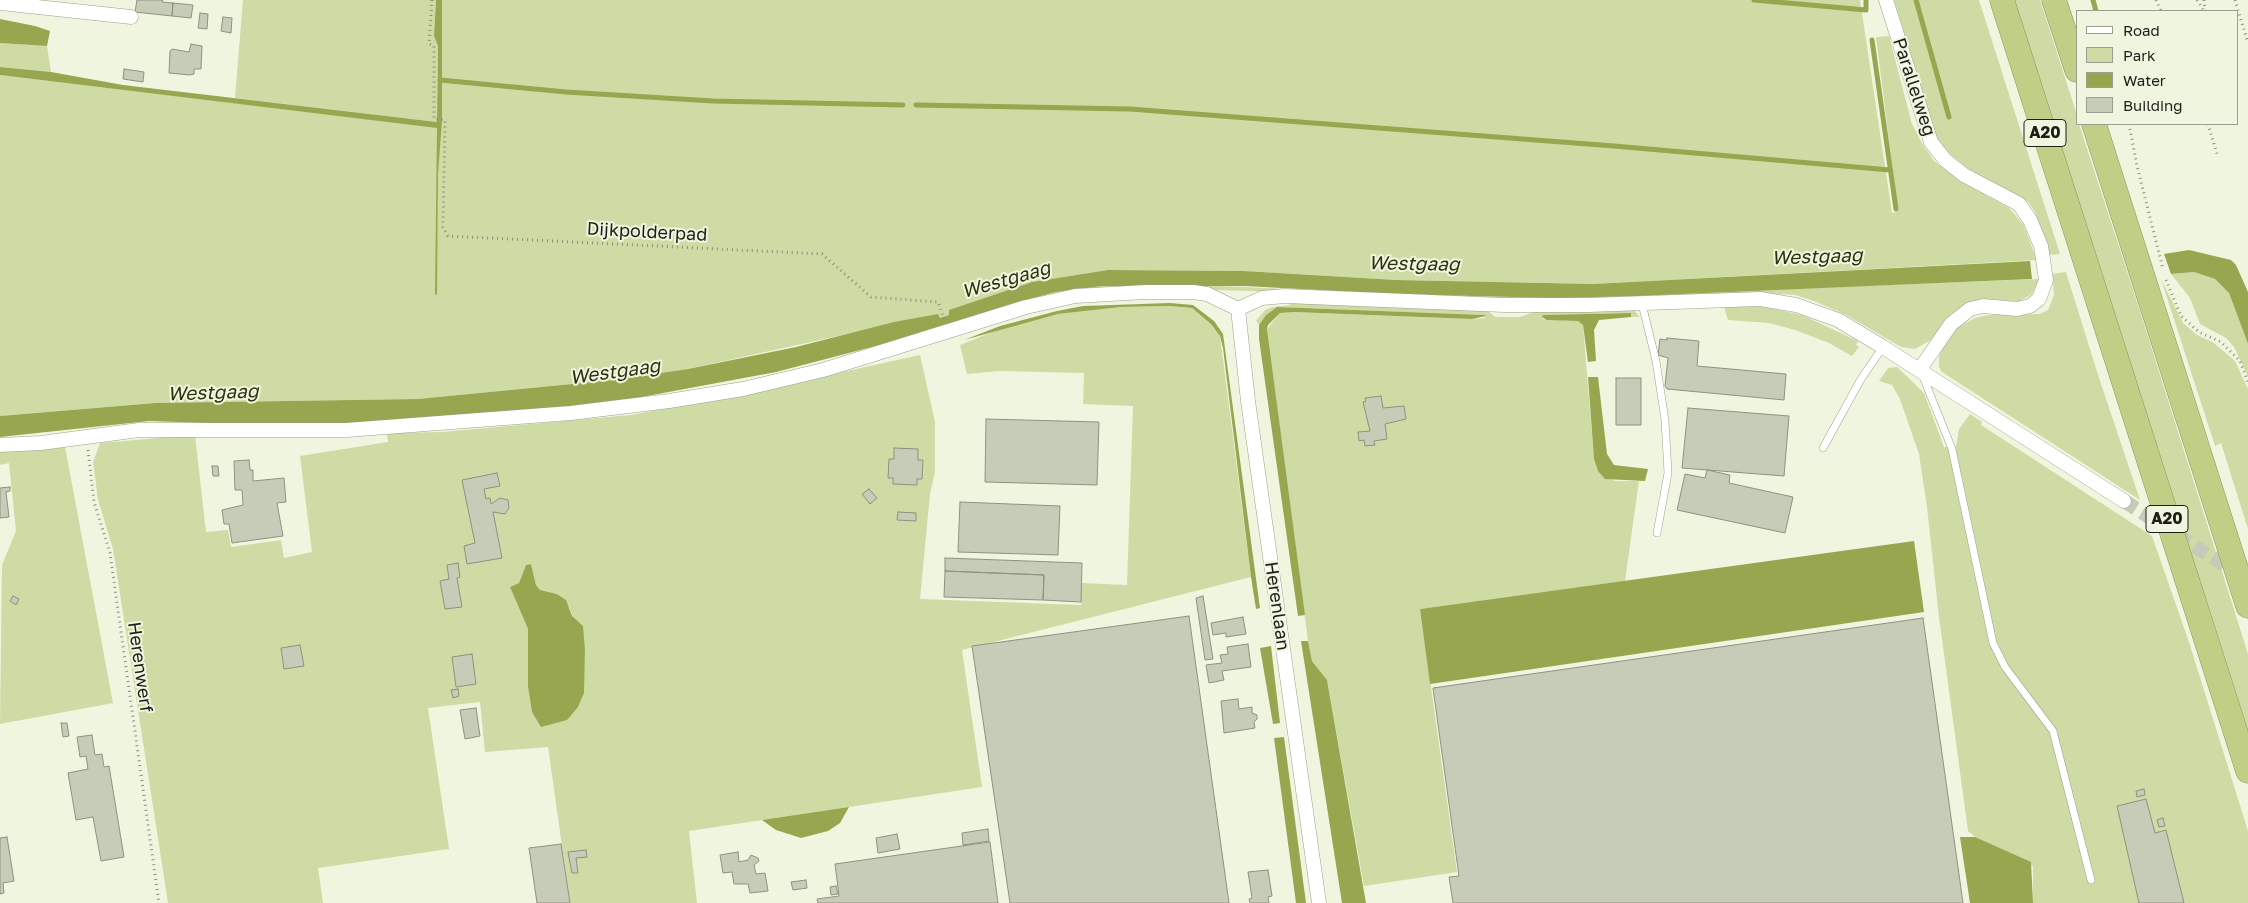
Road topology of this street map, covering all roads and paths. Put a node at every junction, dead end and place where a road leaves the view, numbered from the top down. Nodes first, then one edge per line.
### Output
1 (432, 0) edge
2 (1886, 0) edge
3 (2002, 0) edge
4 (2054, 0) edge
5 (0, 2) edge
6 (2238, 10) edge
7 (131, 17) dead end
8 (2248, 44) edge
9 (2076, 67) edge
10 (2094, 125) edge
11 (2129, 125) edge
12 (2208, 125) edge
13 (2217, 154) dead end
14 (1642, 304) junction
15 (940, 309) dead end
16 (1238, 309) junction
17 (1883, 346) junction
18 (1920, 369) junction
19 (2248, 382) edge
20 (86, 436) junction
21 (0, 445) edge
22 (1823, 448) dead end
23 (2124, 501) tunnel mouth
24 (1657, 533) dead end
25 (2248, 606) edge
26 (2248, 771) edge
27 (2091, 880) dead end
28 (159, 903) edge
29 (1319, 903) edge

1 - 15 path, Dijkpolderpad
2 - 18 street, Parallelweg
3 - 26 highway, A20
4 - 9 highway
5 - 7 street
6 - 8 path
10 - 25 highway, A20
11 - 19 path
12 - 13 path
14 - 16 street
14 - 17 street
14 - 24 lane
16 - 20 street
16 - 29 street, Herenlaan
17 - 18 street
17 - 22 lane
18 - 23 street
18 - 27 lane
20 - 21 street
20 - 28 path, Herenwerf

